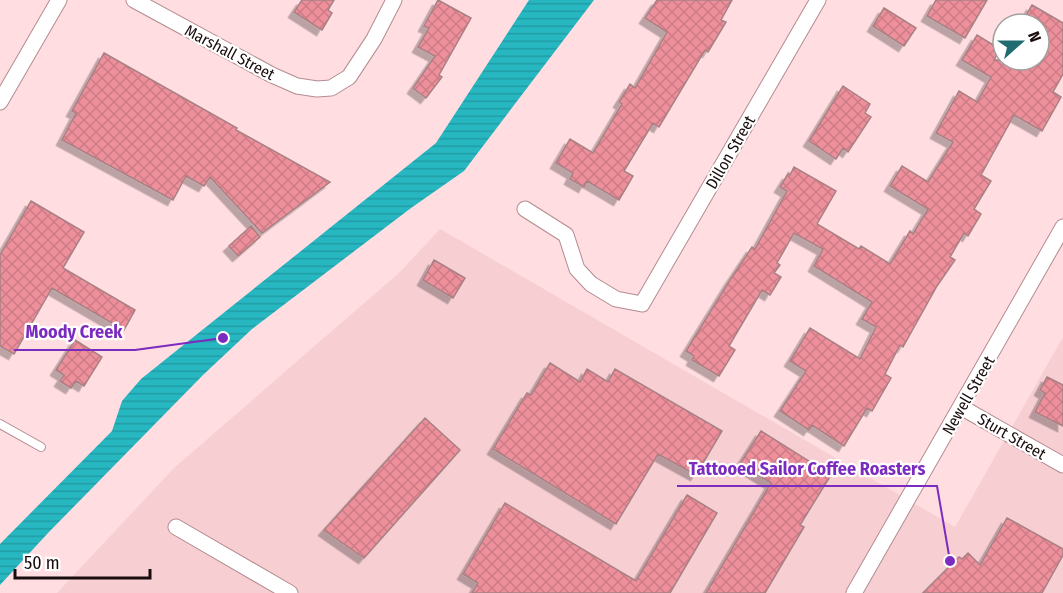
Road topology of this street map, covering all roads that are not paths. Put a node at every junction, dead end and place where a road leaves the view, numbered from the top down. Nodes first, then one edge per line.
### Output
1 (59, 0) edge
2 (134, 0) edge
3 (394, 0) edge
4 (818, 0) edge
5 (0, 102) edge
6 (525, 209) dead end
7 (1063, 227) edge
8 (961, 406) junction
9 (0, 424) edge
10 (41, 447) dead end
11 (1063, 465) edge
12 (176, 527) dead end
13 (290, 593) edge
14 (854, 593) edge

1 - 5 street
2 - 3 street, Marshall Street
4 - 6 street, Dillon Street
7 - 8 street, Newell Street
8 - 11 street, Sturt Street
8 - 14 street, Newell Street
9 - 10 lane
12 - 13 street

